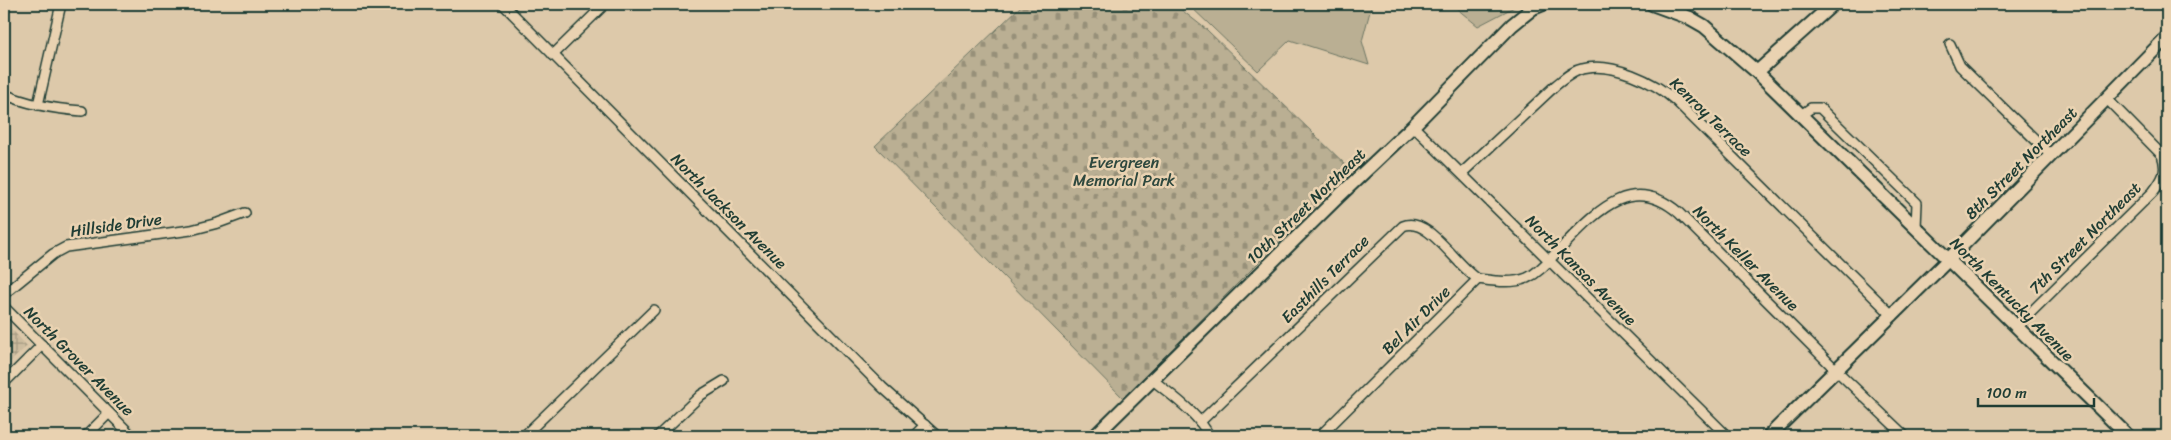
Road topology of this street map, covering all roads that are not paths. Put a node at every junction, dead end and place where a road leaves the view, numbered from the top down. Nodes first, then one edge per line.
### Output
1 (61, 4) edge
2 (503, 4) edge
3 (605, 4) edge
4 (1543, 4) edge
5 (1652, 4) edge
6 (1833, 4) edge
7 (2167, 38) edge
8 (1950, 44) dead end
9 (553, 55) junction
10 (1757, 72) junction
11 (4, 94) edge
12 (2107, 99) junction
13 (38, 105) junction
14 (82, 111) dead end
15 (1801, 115) junction
16 (1413, 126) junction
17 (2051, 155) junction
18 (1462, 173) junction
19 (245, 213) dead end
20 (1916, 226) junction
21 (1949, 259) junction
22 (1549, 260) junction
23 (1478, 279) junction
24 (4, 294) edge
25 (4, 307) edge
26 (654, 310) dead end
27 (1893, 316) junction
28 (2017, 326) junction
29 (42, 345) junction
30 (1837, 371) junction
31 (1153, 380) junction
32 (724, 381) dead end
33 (4, 383) edge
34 (109, 413) junction
35 (1200, 422) junction
36 (925, 425) junction
37 (86, 436) edge
38 (132, 436) edge
39 (524, 436) edge
40 (658, 436) edge
41 (914, 436) edge
42 (937, 436) edge
43 (1095, 436) edge
44 (1209, 436) edge
45 (1320, 436) edge
46 (1727, 436) edge
47 (1769, 436) edge
48 (1905, 436) edge
49 (2128, 436) edge

1 - 13 street
2 - 9 street, North Jackson Avenue
3 - 9 street
4 - 16 main road, 10th Street Northeast
5 - 10 main road, North Kentucky Avenue
6 - 10 main road
7 - 12 main road, 8th Street Northeast
8 - 17 street
9 - 36 street, North Jackson Avenue
10 - 15 main road, North Kentucky Avenue
11 - 13 street
12 - 17 main road, 8th Street Northeast
12 - 28 street, 7th Street Northeast
13 - 14 street
15 - 20 main road, North Kentucky Avenue
15 - 20 street
16 - 18 street, North Kansas Avenue
16 - 31 main road, 10th Street Northeast
17 - 21 main road, 8th Street Northeast
18 - 22 street, North Kansas Avenue
18 - 27 street, Kenroy Terrace
19 - 24 street, Hillside Drive
20 - 21 main road, North Kentucky Avenue
21 - 27 main road, 8th Street Northeast
21 - 28 main road, North Kentucky Avenue
22 - 23 street
22 - 30 street, North Keller Avenue
22 - 46 street, North Kansas Avenue
23 - 35 street, Easthills Terrace
23 - 45 street, Bel Air Drive
25 - 29 street, North Grover Avenue
26 - 39 street
27 - 30 main road, 8th Street Northeast
28 - 49 main road, North Kentucky Avenue
29 - 33 street
29 - 34 street, North Grover Avenue
30 - 47 main road, 8th Street Northeast
30 - 48 street, North Keller Avenue
31 - 35 street
31 - 43 main road, 10th Street Northeast
32 - 40 street
34 - 37 street
34 - 38 street, North Grover Avenue
35 - 44 street
36 - 41 street
36 - 42 street, North Jackson Avenue

